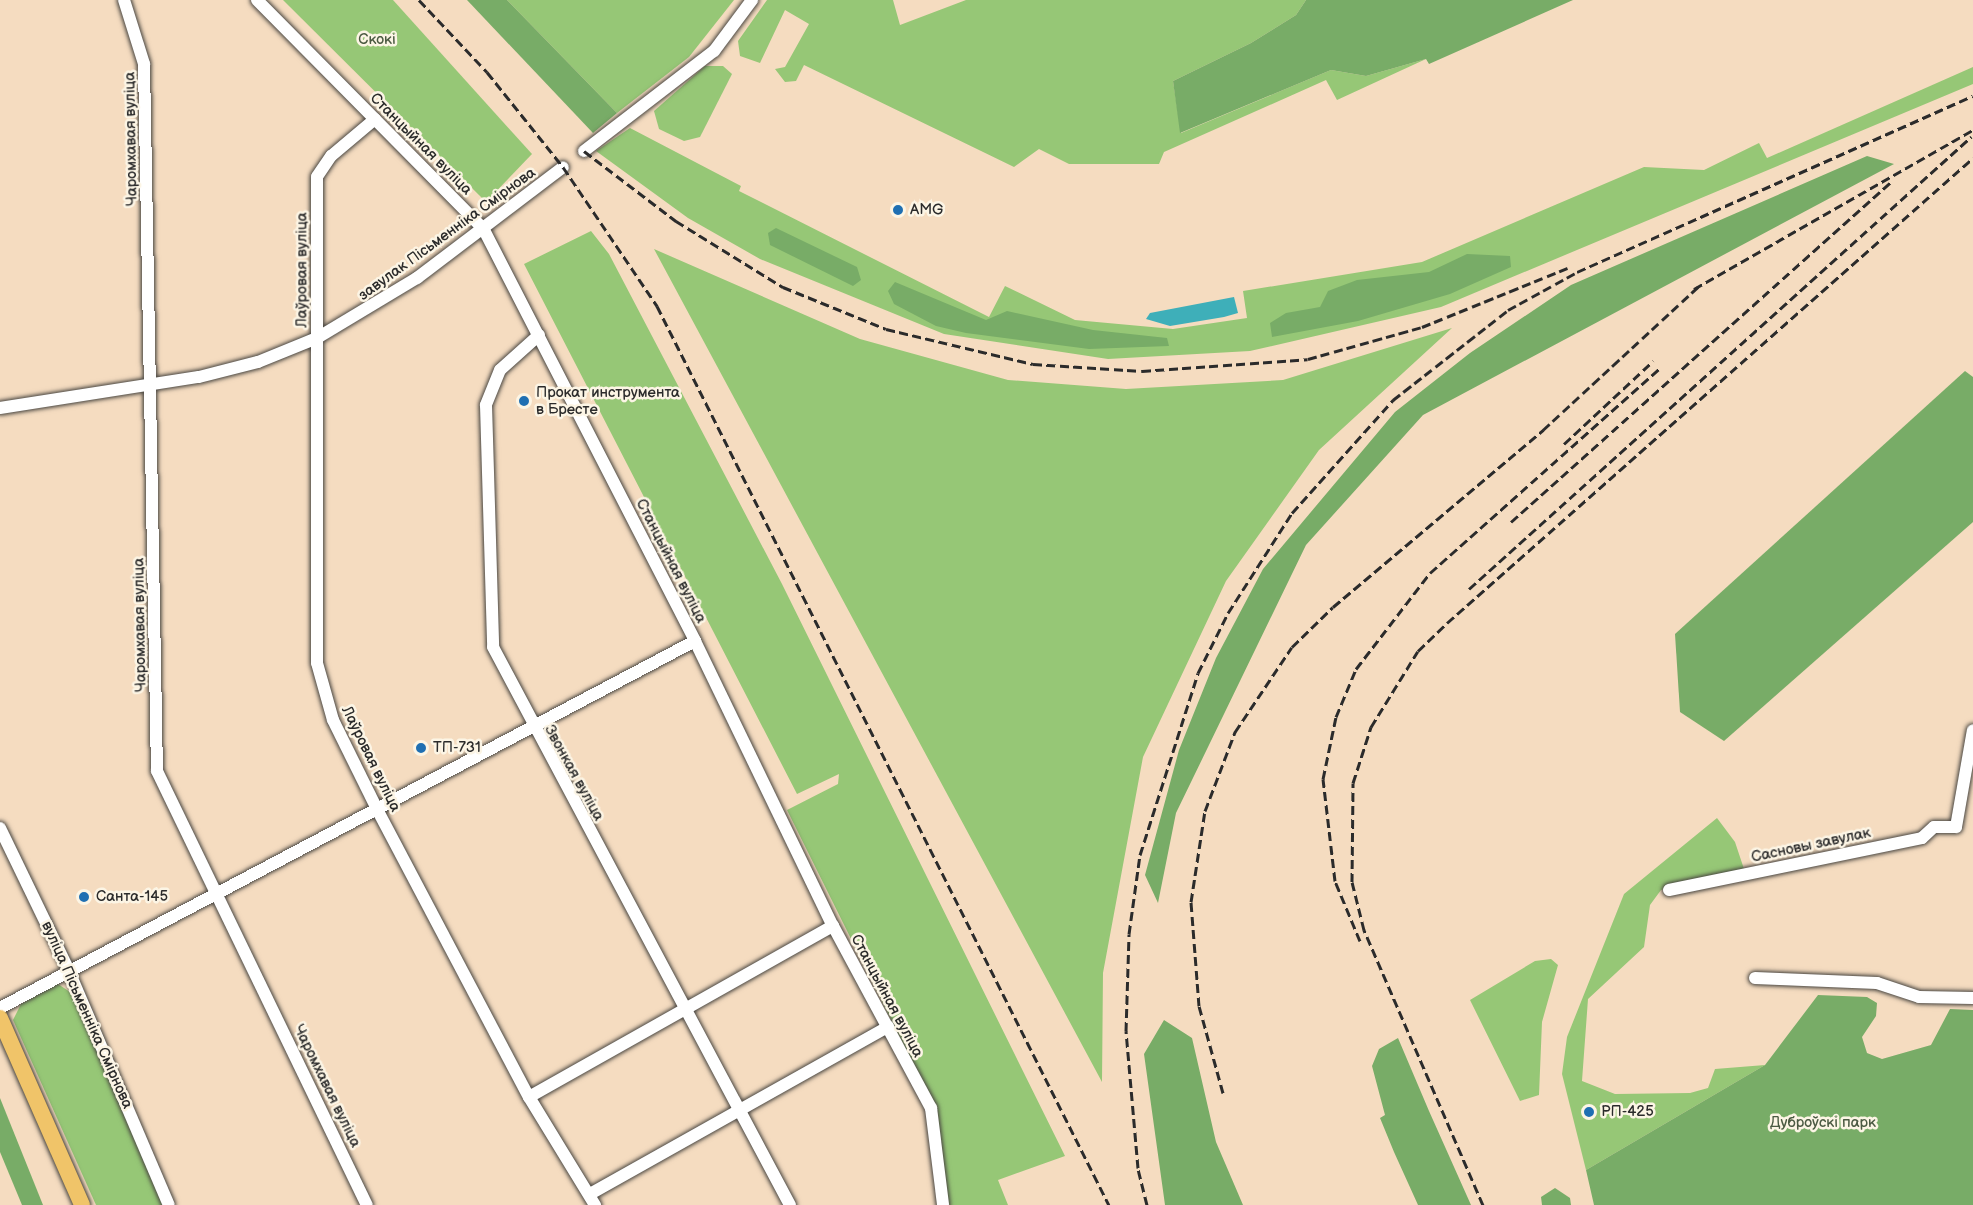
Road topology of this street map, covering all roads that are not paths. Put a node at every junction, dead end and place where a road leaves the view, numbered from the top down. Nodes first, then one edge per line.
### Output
1 (124, 0) edge
2 (257, 0) edge
3 (752, 0) edge
4 (375, 118) junction
5 (584, 151) dead end
6 (563, 167) dead end
7 (483, 228) junction
8 (539, 334) junction
9 (316, 338) junction
10 (150, 386) junction
11 (0, 408) edge
12 (695, 641) junction
13 (533, 730) junction
14 (1973, 730) edge
15 (378, 811) junction
16 (0, 828) edge
17 (1669, 890) dead end
18 (217, 894) junction
19 (833, 926) junction
20 (69, 971) junction
21 (1755, 978) dead end
22 (1973, 998) edge
23 (0, 1008) edge
24 (686, 1011) junction
25 (0, 1018) edge
26 (888, 1027) junction
27 (529, 1097) junction
28 (737, 1112) junction
29 (593, 1200) edge
30 (82, 1205) edge
31 (169, 1205) edge
32 (367, 1205) edge
33 (790, 1205) edge
34 (943, 1205) edge

1 - 10 street, Чаромхавая вуліца
2 - 4 street, Станцыйная вуліца
3 - 5 street
4 - 7 street, Станцыйная вуліца
4 - 9 street, Лаўровая вуліца
6 - 7 street, завулак Пісьменніка Смірнова
7 - 8 street, Станцыйная вуліца
7 - 9 street, завулак Пісьменніка Смірнова
8 - 12 street, Станцыйная вуліца
8 - 13 street, Звонкая вуліца
9 - 10 street, завулак Пісьменніка Смірнова
9 - 15 street, Лаўровая вуліца
10 - 11 street, завулак Пісьменніка Смірнова
10 - 18 street, Чаромхавая вуліца
12 - 13 street
12 - 19 street, Станцыйная вуліца
13 - 15 street
13 - 24 street, Звонкая вуліца
14 - 17 street, Сасновы завулак
15 - 18 street
15 - 27 street, Лаўровая вуліца
16 - 20 street, вуліца Пісьменніка Смірнова
18 - 20 street
18 - 32 street, Чаромхавая вуліца
19 - 24 street
19 - 26 street, Станцыйная вуліца
20 - 23 street
20 - 31 street, вуліца Пісьменніка Смірнова
21 - 22 street
24 - 27 street
24 - 28 street, Звонкая вуліца
25 - 30 main road
26 - 28 street
26 - 34 street, Станцыйная вуліца
27 - 29 street, Лаўровая вуліца
28 - 29 street
28 - 33 street, Звонкая вуліца

